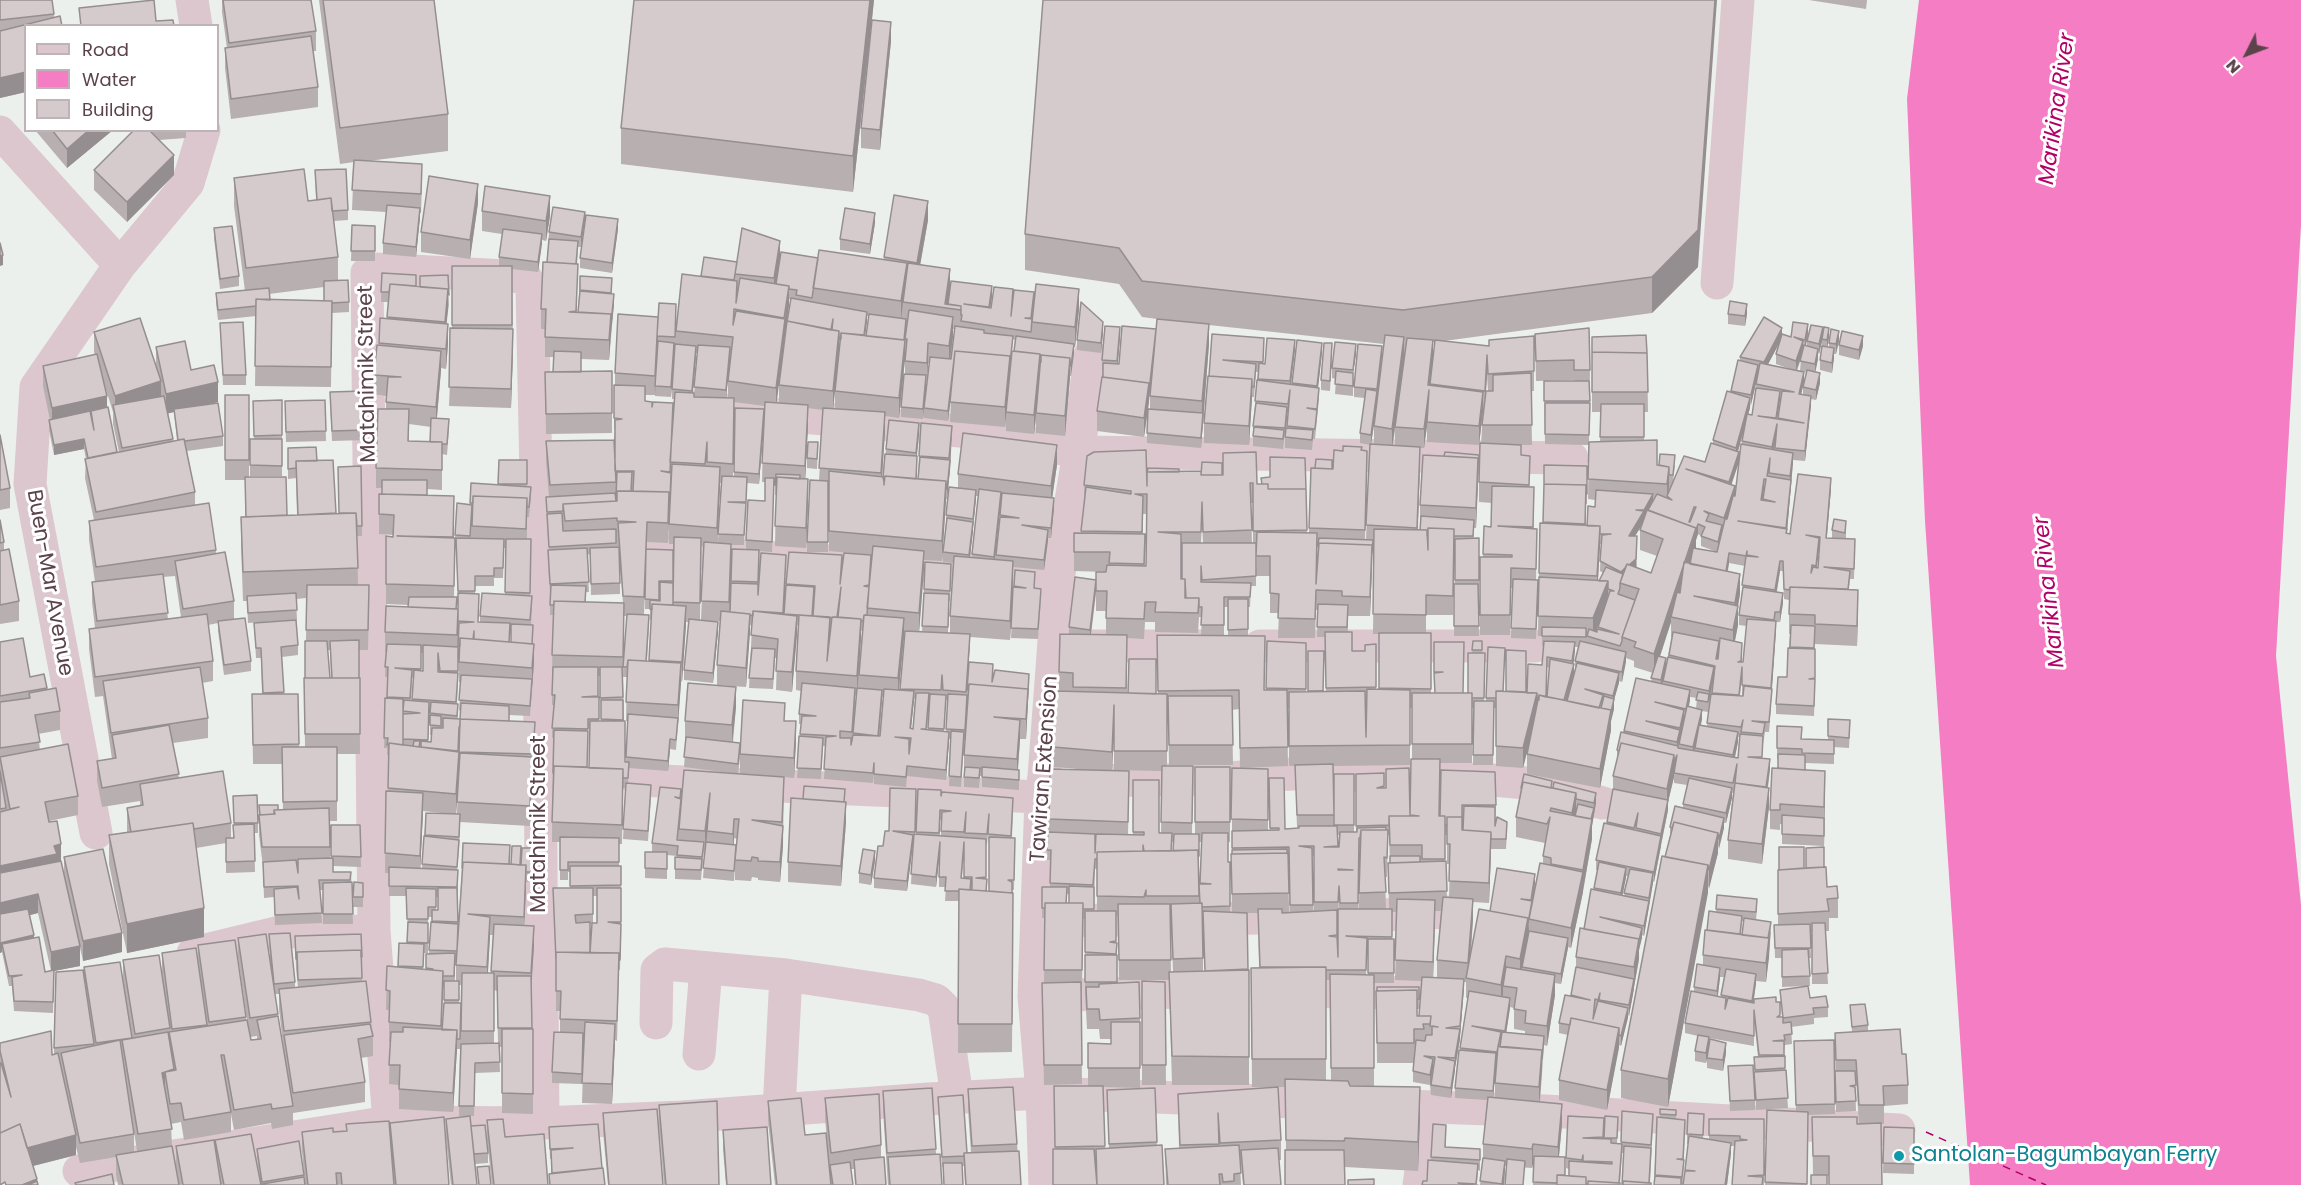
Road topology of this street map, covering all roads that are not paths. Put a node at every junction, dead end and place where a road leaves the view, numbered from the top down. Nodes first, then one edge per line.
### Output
1 (192, 0) edge
2 (1738, 0) edge
3 (196, 24) edge
4 (0, 132) edge
5 (203, 132) edge
6 (120, 265) junction
7 (1717, 283) dead end
8 (1090, 355) dead end
9 (659, 405) edge
10 (1079, 452) junction
11 (1572, 458) dead end
12 (655, 551) edge
13 (1059, 574) junction
14 (1054, 646) junction
15 (1534, 646) dead end
16 (638, 780) dead end
17 (1042, 786) junction
18 (1603, 803) dead end
19 (96, 833) dead end
20 (1447, 912) edge
21 (1035, 921) junction
22 (374, 931) junction
23 (159, 961) edge
24 (706, 968) junction
25 (786, 975) junction
26 (1414, 993) edge
27 (1034, 996) junction
28 (656, 1023) dead end
29 (699, 1054) dead end
30 (1042, 1093) junction
31 (957, 1097) junction
32 (1430, 1109) junction
33 (779, 1110) junction
34 (389, 1122) junction
35 (543, 1123) junction
36 (1899, 1130) edge
37 (79, 1172) dead end
38 (1045, 1185) edge
39 (1419, 1185) edge

1 - 3 street
2 - 7 street
4 - 6 street
5 - 6 street, Buen-Mar Avenue
6 - 19 street, Buen-Mar Avenue
8 - 10 street, Tawiran Extension
9 - 10 street
10 - 11 street
10 - 13 street, Tawiran Extension
12 - 13 street
13 - 14 street, Tawiran Extension
14 - 15 street
14 - 17 street, Tawiran Extension
16 - 17 street
17 - 18 street
17 - 21 street, Tawiran Extension
20 - 21 street
21 - 27 street, Tawiran Extension
22 - 23 street
22 - 34 street, Matahimik Street
22 - 35 street, Matahimik Street
24 - 25 street
24 - 28 street
24 - 29 street
25 - 31 street
25 - 33 street
26 - 27 street
27 - 30 street, Tawiran Extension
30 - 31 street
30 - 32 street
30 - 38 street, Tawiran Extension
31 - 33 street
32 - 36 street
32 - 39 street
33 - 35 street
34 - 35 street
34 - 37 street

